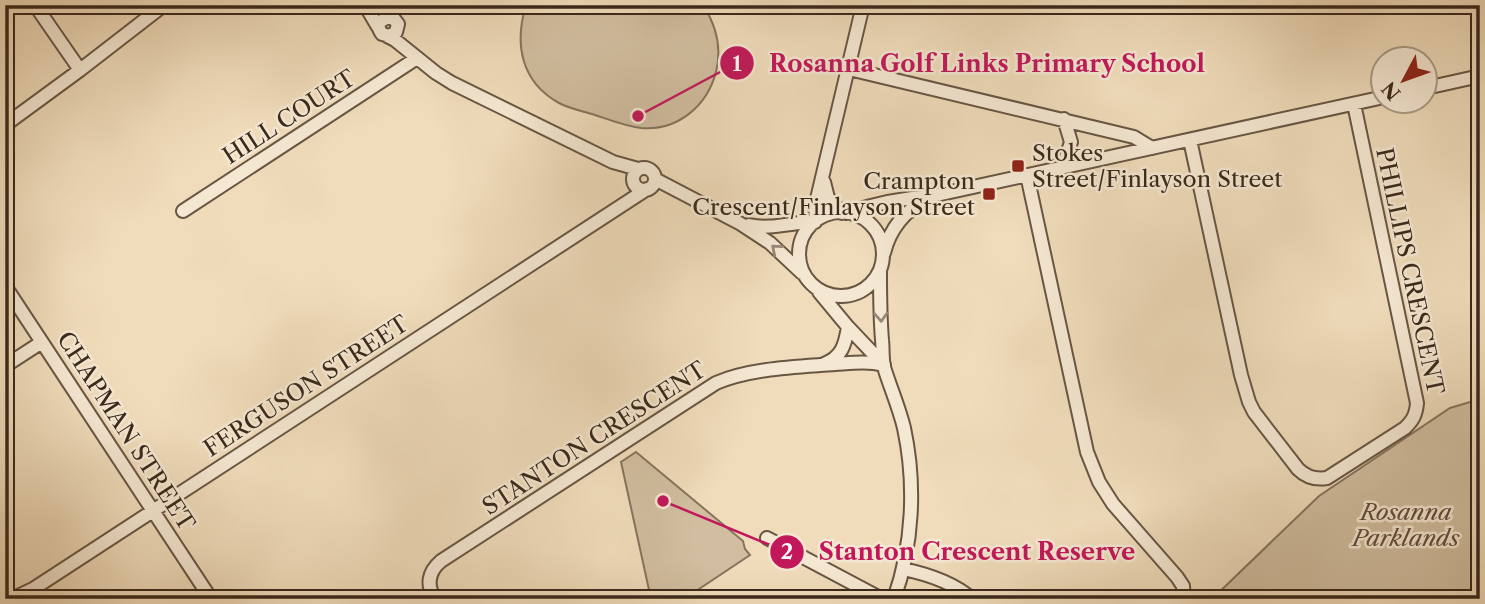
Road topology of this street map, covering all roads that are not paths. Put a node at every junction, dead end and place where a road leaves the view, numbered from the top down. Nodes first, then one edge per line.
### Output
1 (35, 5) edge
2 (164, 5) edge
3 (367, 5) edge
4 (403, 5) edge
5 (863, 5) edge
6 (389, 26) junction
7 (417, 58) junction
8 (849, 69) junction
9 (80, 70) junction
10 (1480, 76) edge
11 (1440, 85) edge
12 (1370, 100) edge
13 (1354, 104) junction
14 (1064, 119) junction
15 (5, 125) edge
16 (1190, 139) junction
17 (1152, 148) junction
18 (1063, 167) junction
19 (824, 172) junction
20 (1027, 175) junction
21 (643, 181) junction
22 (932, 196) junction
23 (183, 211) dead end
24 (844, 213) junction
25 (814, 222) junction
26 (741, 224) junction
27 (881, 266) junction
28 (809, 281) junction
29 (5, 286) edge
30 (848, 327) junction
31 (42, 342) junction
32 (821, 365) junction
33 (884, 365) junction
34 (5, 366) edge
35 (153, 511) junction
36 (767, 538) dead end
37 (903, 569) junction
38 (12, 599) edge
39 (211, 599) edge
40 (435, 599) edge
41 (882, 599) edge
42 (894, 599) edge
43 (972, 599) edge
44 (1184, 599) edge

1 - 9 street
2 - 9 street
3 - 6 street
4 - 6 street
5 - 8 street
6 - 7 street
7 - 21 street
7 - 23 street, HILL COURT
8 - 14 street
8 - 19 street
9 - 15 street
10 - 11 street
12 - 13 street
13 - 16 street
13 - 16 street, PHILLIPS CRESCENT
14 - 17 street
14 - 18 street
16 - 17 street
17 - 18 street
18 - 20 street
19 - 24 street
19 - 25 street
20 - 22 street
20 - 44 street
21 - 26 street
21 - 35 street, FERGUSON STREET
22 - 24 street
22 - 27 street
24 - 25 street
24 - 27 street
25 - 26 street
25 - 28 street
28 -> 26 street
27 - 28 street
27 -> 33 street
28 - 30 street
29 - 31 street, CHAPMAN STREET
30 - 32 street
30 - 33 street
31 - 34 street
31 - 35 street, CHAPMAN STREET
32 - 33 street, STANTON CRESCENT
32 - 40 street, STANTON CRESCENT
33 - 37 street
35 - 38 street, FERGUSON STREET
35 - 39 street, CHAPMAN STREET
36 - 41 street
37 - 42 street
37 - 43 street

